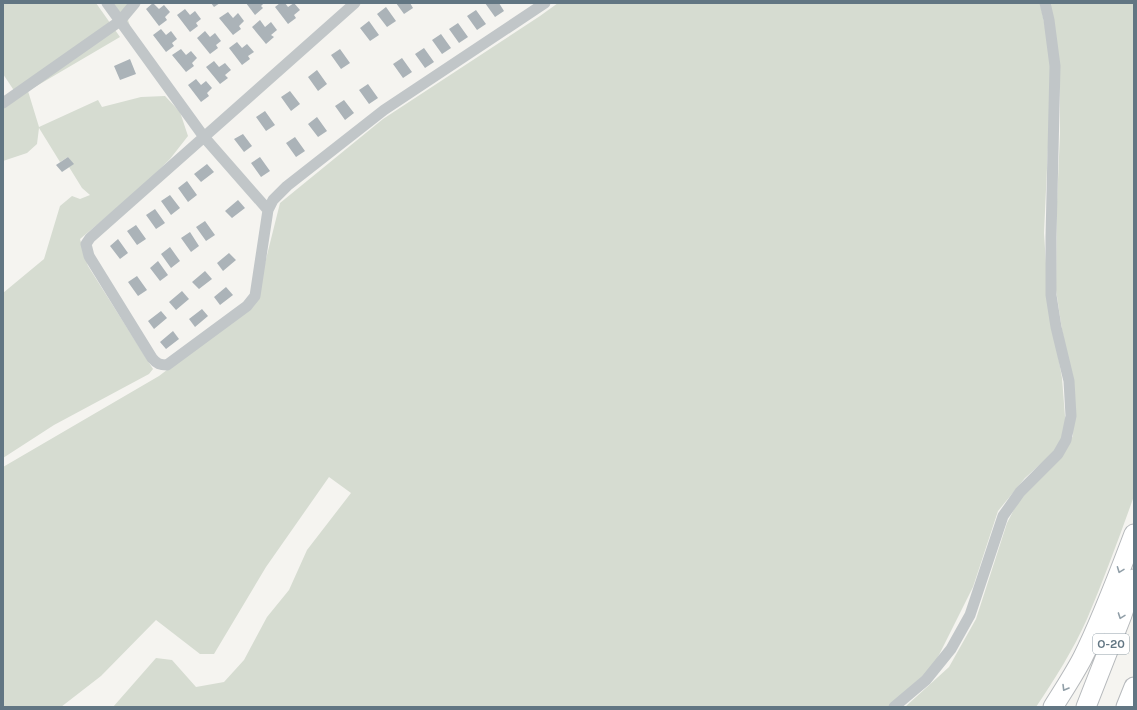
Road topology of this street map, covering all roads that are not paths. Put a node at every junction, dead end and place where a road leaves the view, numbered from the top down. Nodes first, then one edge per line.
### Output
1 (107, 3) edge
2 (135, 3) edge
3 (355, 3) edge
4 (545, 3) edge
5 (1045, 3) edge
6 (120, 21) junction
7 (3, 103) edge
8 (204, 137) junction
9 (268, 210) junction
10 (1134, 534) edge
11 (1134, 580) edge
12 (1134, 687) edge
13 (894, 707) edge
14 (1053, 707) edge
15 (1086, 707) edge
16 (1126, 707) edge

1 - 6 street
2 - 6 street
3 - 8 street
4 - 9 street
5 - 13 street
6 - 7 street
6 - 8 street
8 - 9 street
8 - 9 street
10 -> 14 highway
11 -> 15 highway, O-20
12 - 16 highway

